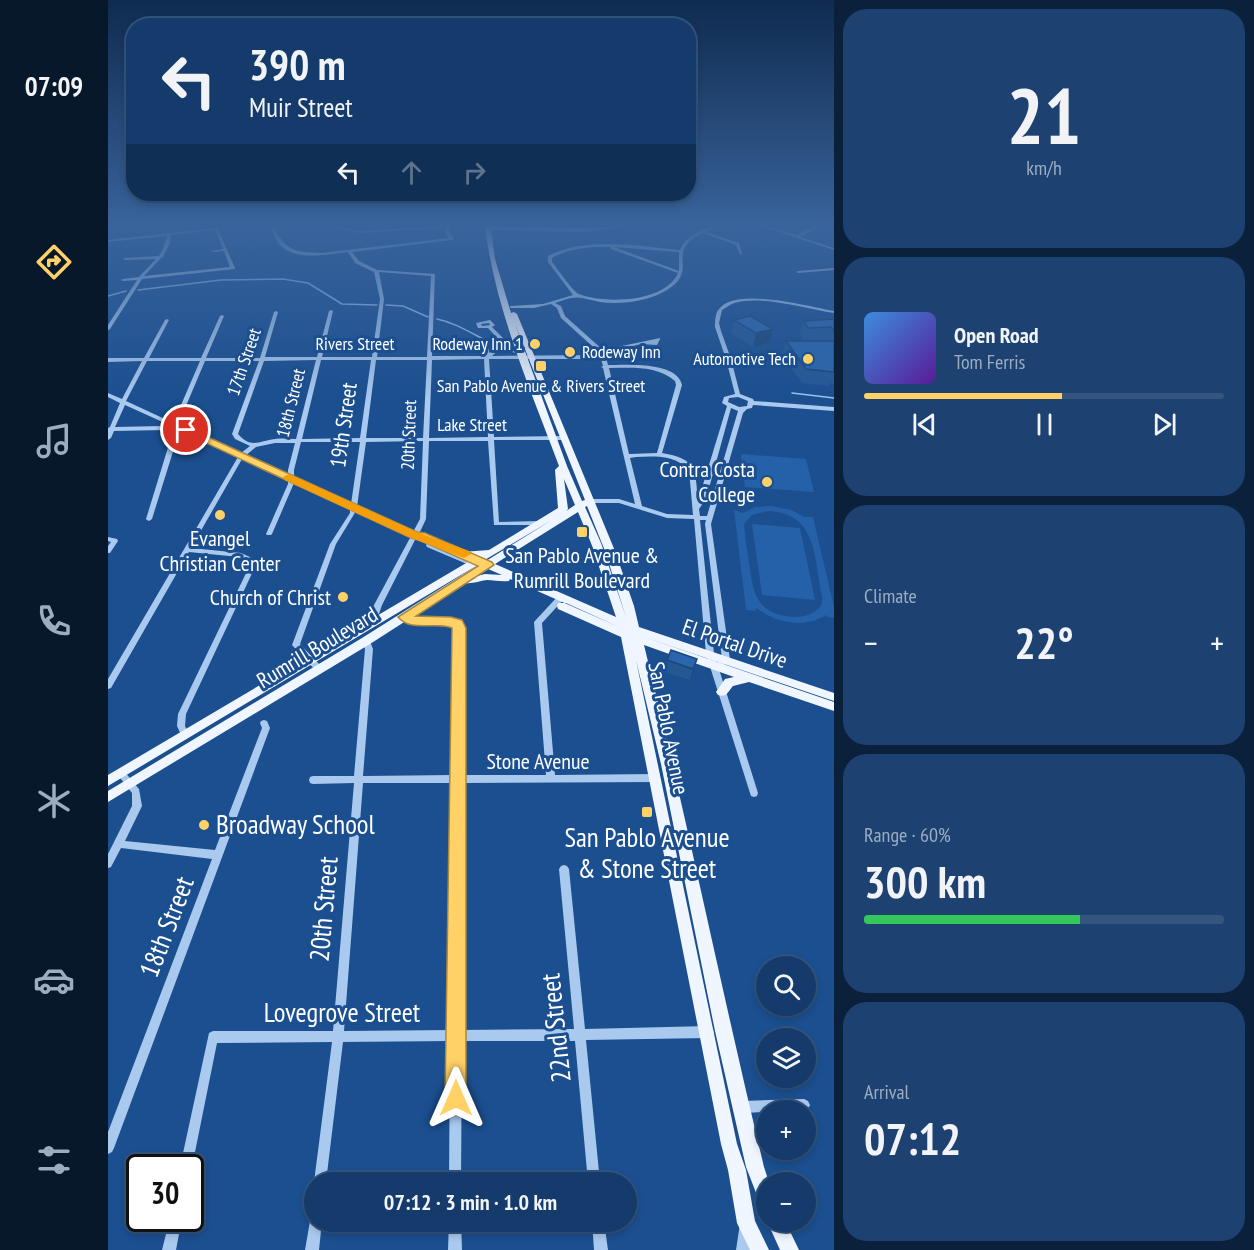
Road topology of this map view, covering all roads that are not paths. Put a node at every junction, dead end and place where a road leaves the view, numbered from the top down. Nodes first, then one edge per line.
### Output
1 (136, 284) edge
2 (379, 284) edge
3 (432, 284) edge
4 (500, 284) edge
5 (504, 284) edge
6 (566, 284) edge
7 (671, 284) edge
8 (575, 295) junction
9 (552, 303) junction
10 (511, 307) junction
11 (276, 312) dead end
12 (331, 312) dead end
13 (834, 312) edge
14 (222, 316) dead end
15 (167, 320) dead end
16 (489, 327) dead end
17 (108, 329) edge
18 (642, 343) dead end
19 (486, 347) dead end
20 (602, 355) junction
21 (430, 358) junction
22 (487, 358) junction
23 (523, 358) junction
24 (533, 358) junction
25 (262, 359) junction
26 (319, 359) junction
27 (374, 359) junction
28 (108, 360) edge
29 (147, 360) junction
30 (205, 360) junction
31 (604, 367) junction
32 (108, 395) edge
33 (738, 395) junction
34 (123, 402) junction
35 (752, 403) junction
36 (729, 406) junction
37 (744, 409) junction
38 (834, 409) edge
39 (171, 423) junction
40 (110, 429) edge
41 (186, 430) junction
42 (108, 438) edge
43 (554, 438) junction
44 (564, 438) junction
45 (491, 439) junction
46 (298, 440) junction
47 (362, 440) junction
48 (428, 440) junction
49 (254, 446) junction
50 (660, 455) junction
51 (241, 456) junction
52 (628, 456) junction
53 (563, 466) junction
54 (290, 478) junction
55 (584, 503) junction
56 (353, 507) junction
57 (639, 507) junction
58 (563, 509) junction
59 (696, 513) junction
60 (709, 518) junction
61 (149, 519) dead end
62 (560, 520) junction
63 (587, 521) junction
64 (540, 524) junction
65 (268, 534) dead end
66 (416, 536) junction
67 (112, 540) edge
68 (498, 549) junction
69 (186, 550) junction
70 (108, 551) edge
71 (478, 563) junction
72 (505, 579) junction
73 (458, 584) junction
74 (558, 601) junction
75 (623, 606) junction
76 (599, 615) junction
77 (383, 616) junction
78 (405, 617) junction
79 (372, 623) junction
80 (631, 633) junction
81 (366, 641) junction
82 (664, 645) junction
83 (710, 654) junction
84 (643, 660) junction
85 (726, 660) junction
86 (314, 665) junction
87 (715, 667) junction
88 (751, 680) junction
89 (108, 686) edge
90 (722, 692) junction
91 (834, 697) edge
92 (834, 707) edge
93 (264, 723) dead end
94 (645, 728) junction
95 (185, 735) junction
96 (667, 765) junction
97 (121, 774) junction
98 (655, 778) junction
99 (460, 779) junction
100 (551, 779) junction
101 (313, 780) dead end
102 (359, 780) junction
103 (108, 781) edge
104 (129, 784) junction
105 (754, 793) dead end
106 (108, 797) edge
107 (676, 810) junction
108 (118, 844) junction
109 (218, 855) junction
110 (108, 864) edge
111 (564, 869) dead end
112 (706, 1032) junction
113 (723, 1032) junction
114 (456, 1035) junction
115 (581, 1035) junction
116 (338, 1036) junction
117 (742, 1107) junction
118 (756, 1107) edge
119 (108, 1148) edge
120 (189, 1154) edge
121 (321, 1172) edge
122 (455, 1172) edge
123 (593, 1172) edge
124 (757, 1172) edge
125 (746, 1223) junction
126 (173, 1232) edge
127 (314, 1232) edge
128 (455, 1232) edge
129 (599, 1232) edge
130 (781, 1232) edge
131 (170, 1250) edge
132 (312, 1250) edge
133 (455, 1250) edge
134 (601, 1250) edge
135 (743, 1250) edge
136 (760, 1250) edge
137 (790, 1250) edge

1 - 17 street
2 - 27 street, 19th Street
3 - 21 street, 20th Street
4 - 23 main road, San Pablo Avenue
5 - 10 main road, San Pablo Avenue
6 - 8 street
7 - 8 street
8 - 9 street
9 - 10 street
9 - 20 street
10 - 24 main road, San Pablo Avenue
11 - 25 street, 17th Street
12 - 26 street, 18th Street
13 - 33 street
14 - 30 street
15 - 29 street
16 - 22 street
18 - 20 street, Rivers Street
19 - 22 street
20 - 24 street, Rivers Street
20 - 31 street
21 - 22 street, Rivers Street
21 - 27 street, Rivers Street
21 - 48 street, 20th Street
22 - 23 street, Rivers Street
22 - 45 street
23 - 24 street, Rivers Street
23 - 43 main road, San Pablo Avenue
24 - 44 main road, San Pablo Avenue
25 - 26 street, Rivers Street
25 - 30 street, Rivers Street
25 - 49 street, 17th Street
26 - 27 street, Rivers Street
26 - 46 street, 18th Street
27 - 47 street, 19th Street
28 - 29 street, Rivers Street
29 - 30 street, Rivers Street
29 - 34 street
30 - 39 street
31 - 50 street
31 - 52 street
32 - 34 street
33 - 35 street
33 - 36 street
34 - 39 street
34 - 40 street
35 - 37 street
35 - 38 street
36 - 37 street
36 - 59 street
37 - 60 street
39 - 40 street
39 - 41 street
40 - 42 street
41 - 51 street
41 - 61 street
43 - 44 street, Lake Street
43 - 45 street, Lake Street
43 - 53 main road, San Pablo Avenue
44 - 55 main road, San Pablo Avenue
45 - 48 street, Lake Street
45 - 64 street
46 - 47 street, Lake Street
46 - 49 street, Lake Street
46 - 54 street, 18th Street
47 - 48 street, Lake Street
47 - 56 street, 19th Street
48 - 66 street, 20th Street
49 - 51 street, Lake Street
50 - 52 street
50 - 59 street
51 - 54 street
51 - 69 street
52 - 57 street
53 - 55 main road, San Pablo Avenue
53 - 58 main road
54 - 56 street
54 - 65 street, 18th Street
55 - 57 street
55 - 58 main road, Rumrill Boulevard
55 - 62 main road, Rumrill Boulevard
55 - 63 main road, San Pablo Avenue
55 - 75 main road, San Pablo Avenue
56 - 66 street
56 - 86 street, 19th Street
57 - 59 street
58 - 64 main road, Rumrill Boulevard
59 - 60 street
59 - 83 street
60 - 85 street
62 - 63 main road
62 - 71 main road, Rumrill Boulevard
63 - 75 main road, San Pablo Avenue
64 - 68 main road, Rumrill Boulevard
66 - 71 street
66 - 71 street
66 - 79 street, 20th Street
67 - 70 street
68 - 71 main road, Rumrill Boulevard
68 - 71 main road
69 - 89 street
69 - 95 street
71 - 72 main road
71 - 73 main road, Rumrill Boulevard
71 - 74 main road
71 - 77 main road, Rumrill Boulevard
72 - 73 main road
72 - 74 main road
73 - 78 main road, Rumrill Boulevard
74 - 76 main road
74 - 80 main road
74 - 100 street
75 - 76 main road
75 - 80 main road, San Pablo Avenue
75 - 82 main road
76 - 80 main road
77 - 79 main road, Rumrill Boulevard
77 - 81 main road
78 - 81 main road, Rumrill Boulevard
78 - 99 street
79 - 86 main road, Rumrill Boulevard
80 - 82 main road, El Portal Drive
80 - 84 main road, San Pablo Avenue
80 - 94 main road, San Pablo Avenue
81 - 86 main road, Rumrill Boulevard
81 - 102 street, 20th Street
82 - 83 main road, El Portal Drive
82 - 84 main road
82 - 87 main road, El Portal Drive
83 - 85 main road, El Portal Drive
83 - 87 street
84 - 96 main road, San Pablo Avenue
85 - 87 street
85 - 91 main road, El Portal Drive
86 - 95 main road, Rumrill Boulevard
86 - 104 main road, Rumrill Boulevard
87 - 88 main road, El Portal Drive
87 - 90 street
88 - 90 main road
88 - 92 main road, El Portal Drive
90 - 105 street
93 - 109 street, 18th Street
94 - 96 main road
94 - 98 main road, San Pablo Avenue
95 - 97 main road, Rumrill Boulevard
96 - 107 main road, San Pablo Avenue
97 - 103 main road, Rumrill Boulevard
97 - 104 street
98 - 100 street, Stone Avenue
98 - 107 main road
98 - 112 main road, San Pablo Avenue
99 - 100 street, Stone Avenue
99 - 102 street, Stone Avenue
99 - 114 street
101 - 102 street, Stone Avenue
102 - 116 street, 20th Street
104 - 106 main road, Rumrill Boulevard
104 - 108 street
107 - 113 main road, San Pablo Avenue
108 - 109 street
108 - 110 street
109 - 119 street, 18th Street
111 - 115 street, 22nd Street
112 - 113 street, Lovegrove Street
112 - 115 street, Lovegrove Street
112 - 125 main road, San Pablo Avenue
113 - 117 main road, San Pablo Avenue
114 - 115 street, Lovegrove Street
114 - 116 street, Lovegrove Street
114 - 122 street
115 - 123 street, 22nd Street
116 - 120 street, Lovegrove Street
116 - 121 street, 20th Street
117 - 118 street
117 - 124 main road, San Pablo Avenue
125 - 135 street
125 - 136 main road, San Pablo Avenue
126 - 131 street
127 - 132 street
128 - 133 street
129 - 134 street
130 - 137 main road

